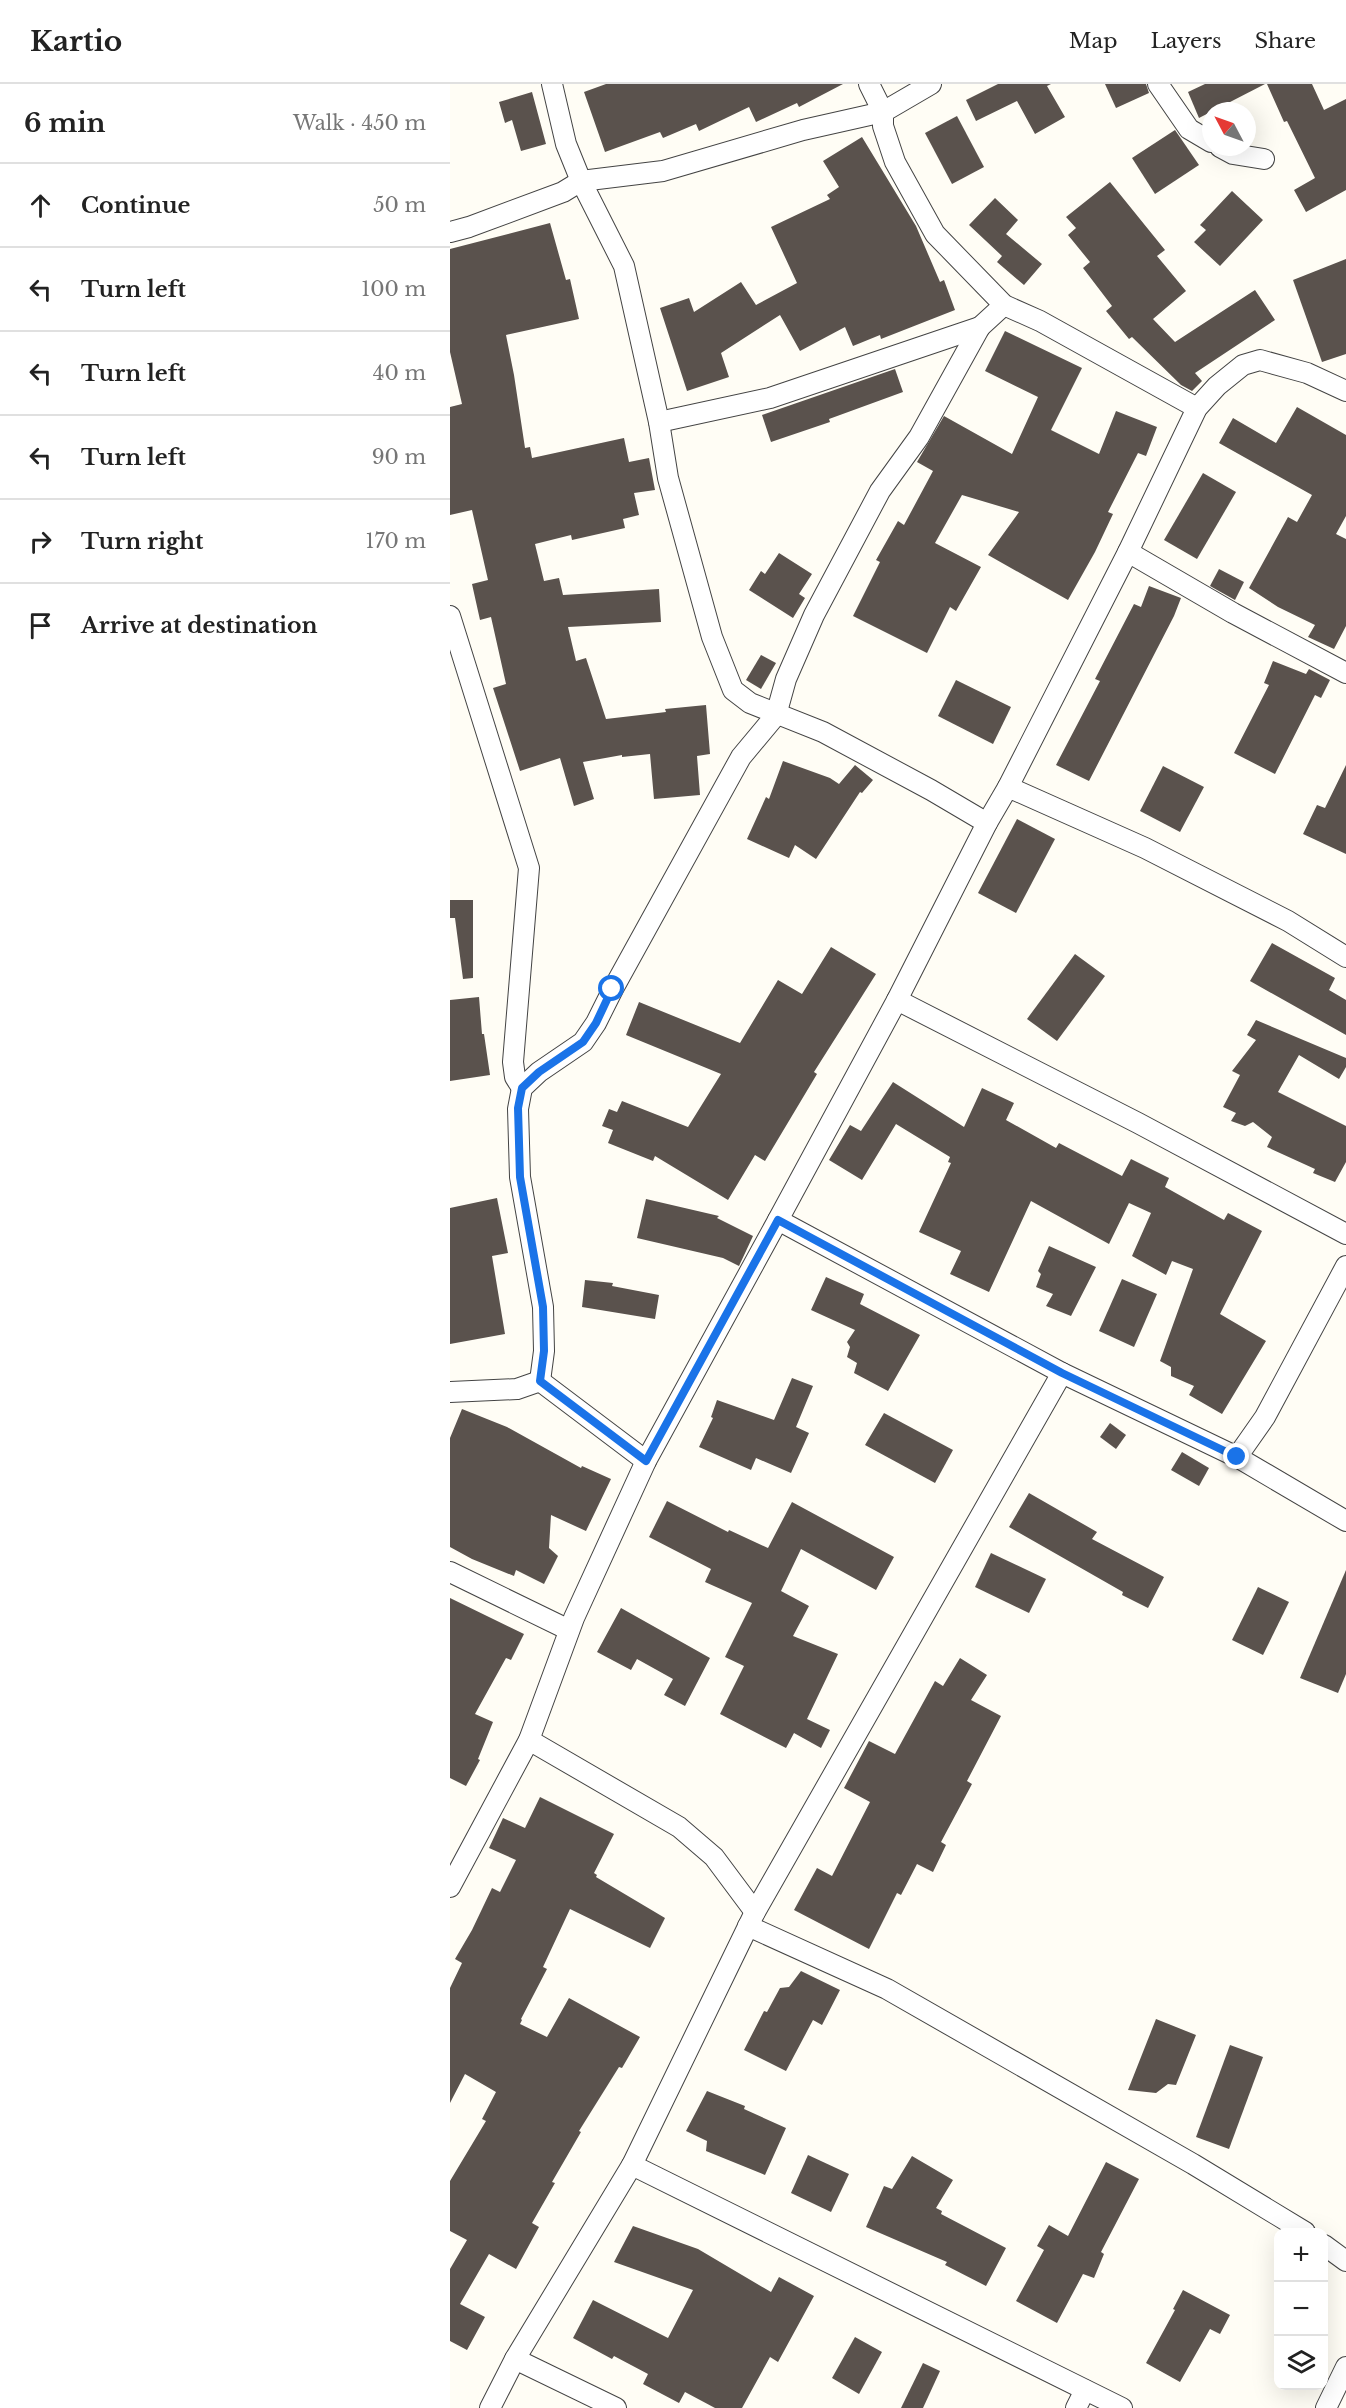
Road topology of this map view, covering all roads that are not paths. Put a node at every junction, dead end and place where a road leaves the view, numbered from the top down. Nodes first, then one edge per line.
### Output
1 (552, 84) edge
2 (869, 84) edge
3 (931, 84) edge
4 (1158, 84) edge
5 (883, 112) junction
6 (1202, 137) edge
7 (1245, 156) edge
8 (1264, 159) dead end
9 (581, 181) junction
10 (450, 232) edge
11 (1004, 305) junction
12 (980, 327) junction
13 (1346, 391) edge
14 (1197, 408) junction
15 (659, 422) junction
16 (1128, 552) junction
17 (450, 616) edge
18 (1346, 674) edge
19 (776, 715) junction
20 (1008, 788) junction
21 (987, 823) junction
22 (1346, 957) edge
23 (897, 1000) junction
24 (522, 1088) junction
25 (778, 1220) junction
26 (1346, 1234) edge
27 (1346, 1266) edge
28 (1062, 1373) junction
29 (540, 1381) junction
30 (450, 1392) edge
31 (1237, 1457) junction
32 (646, 1461) junction
33 (1346, 1521) edge
34 (450, 1572) edge
35 (569, 1630) junction
36 (529, 1740) junction
37 (450, 1887) edge
38 (752, 1919) junction
39 (632, 2165) junction
40 (1298, 2228) edge
41 (1328, 2248) edge
42 (1346, 2261) edge
43 (515, 2359) junction
44 (1346, 2367) edge
45 (1085, 2390) junction
46 (490, 2408) edge
47 (616, 2408) edge
48 (1076, 2408) edge
49 (1122, 2408) edge
50 (1326, 2408) edge

1 - 9 street
2 - 5 street
3 - 5 street
4 - 6 street
5 - 9 street
5 - 11 street
7 - 8 street
9 - 10 street
9 - 15 street
11 - 12 street
11 - 14 street
12 - 15 street
12 - 19 street
13 - 14 street
14 - 16 street
15 - 19 street
16 - 18 street
16 - 20 street
17 - 24 street
19 - 21 street
19 - 24 street
20 - 21 street
20 - 22 street
21 - 23 street
23 - 25 street
23 - 26 street
24 - 29 street
25 - 28 street
25 - 32 street
27 - 31 street
28 - 31 street
28 - 38 street
29 - 30 street
29 - 32 street
31 - 33 street
32 - 35 street
34 - 35 street
35 - 36 street
36 - 37 street
36 - 38 street
38 - 39 street
38 - 40 street
39 - 43 street
39 - 45 street
41 - 42 street
43 - 46 street
43 - 47 street
44 - 50 street
45 - 48 street
45 - 49 street

